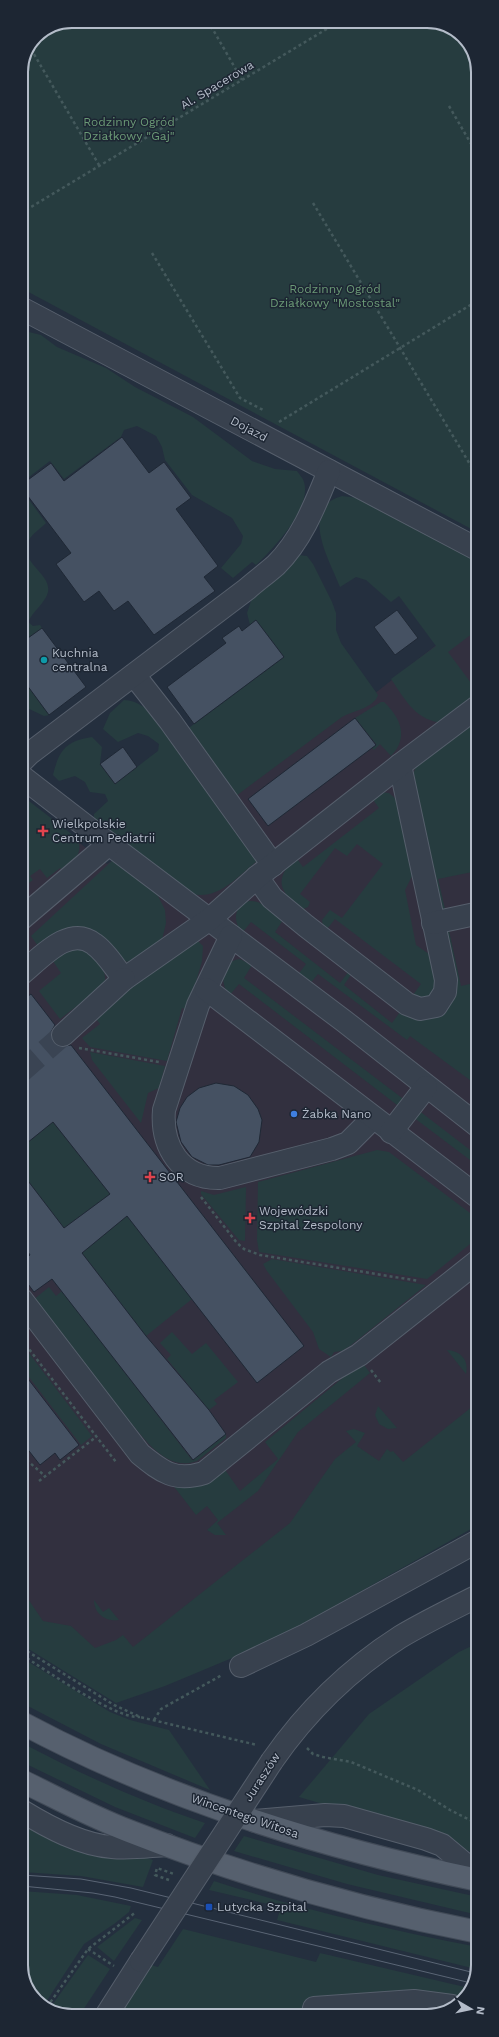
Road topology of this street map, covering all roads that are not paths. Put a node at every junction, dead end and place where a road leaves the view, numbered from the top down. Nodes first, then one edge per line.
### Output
1 (28, 312) edge
2 (329, 471) junction
3 (471, 546) edge
4 (134, 675) junction
5 (471, 713) edge
6 (28, 754) edge
7 (400, 765) junction
8 (28, 780) edge
9 (109, 844) junction
10 (265, 871) junction
11 (28, 913) edge
12 (471, 915) edge
13 (210, 919) junction
14 (434, 923) junction
15 (231, 936) junction
16 (28, 969) edge
17 (124, 979) junction
18 (206, 989) junction
19 (71, 1041) tunnel mouth
20 (426, 1087) junction
21 (373, 1118) junction
22 (471, 1121) edge
23 (391, 1132) junction
24 (471, 1191) edge
25 (471, 1267) edge
26 (28, 1308) edge
27 (471, 1545) edge
28 (471, 1600) edge
29 (241, 1666) road end
30 (28, 1726) edge
31 (28, 1784) edge
32 (28, 1814) edge
33 (253, 1821) junction
34 (167, 1845) junction
35 (471, 1869) edge
36 (471, 1878) edge
37 (471, 1931) edge
38 (445, 2005) edge
39 (111, 2009) edge
40 (314, 2009) edge

1 - 2 street, Dojazd
2 - 3 street, Dojazd
2 - 4 street
4 - 6 street
4 - 10 street
5 - 7 street
7 - 10 street
7 - 14 street
8 - 9 street
9 - 11 street
9 - 13 street
10 - 13 street
10 - 14 street
12 - 14 street
13 - 15 street
13 - 17 street
15 - 18 street
15 - 20 street
16 - 17 street
17 - 19 street
18 - 21 street
18 - 21 street
20 - 22 street
20 - 23 street
21 - 23 street
23 - 24 street
25 - 26 street
27 - 29 street
28 - 39 street, Juraszów, bridge
30 - 33 main road, Wincentego Witosa
31 - 34 main road
32 - 34 street
33 - 35 street
33 - 36 main road, Wincentego Witosa
34 - 37 main road
38 - 40 street

